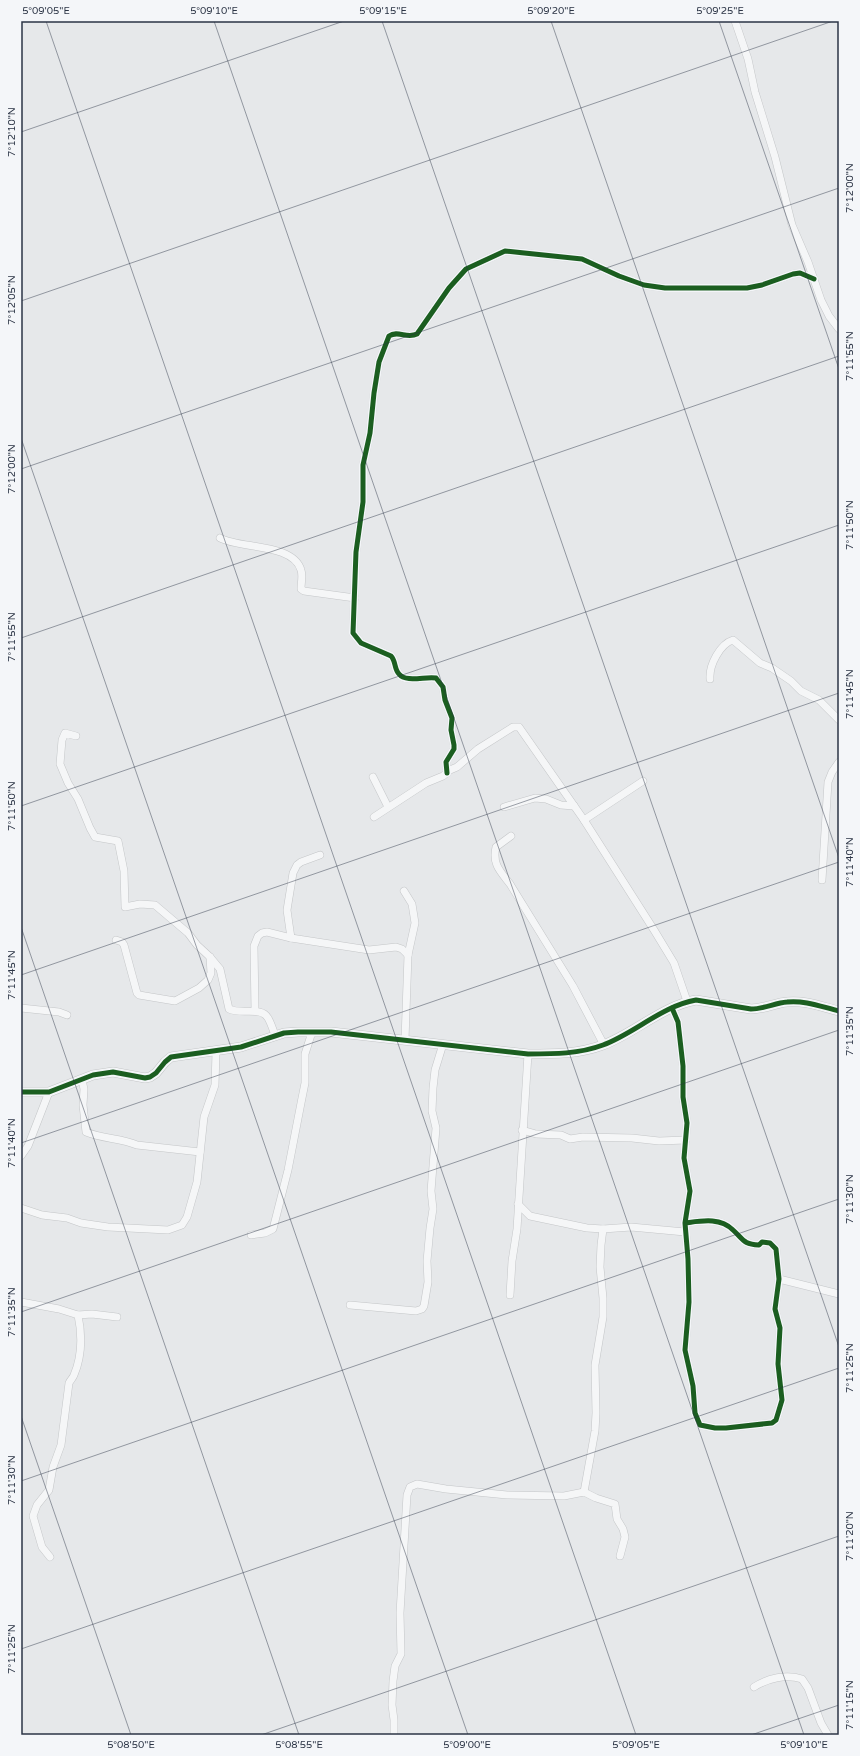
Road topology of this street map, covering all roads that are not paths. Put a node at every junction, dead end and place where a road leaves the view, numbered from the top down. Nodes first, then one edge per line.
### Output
1 (735, 21) edge
2 (814, 279) junction
3 (839, 329) edge
4 (220, 538) dead end
5 (354, 598) junction
6 (710, 679) dead end
7 (839, 720) edge
8 (76, 736) dead end
9 (839, 762) edge
10 (447, 773) junction
11 (373, 777) dead end
12 (643, 781) dead end
13 (574, 806) junction
14 (388, 807) junction
15 (504, 807) dead end
16 (374, 818) dead end
17 (584, 820) junction
18 (511, 836) dead end
19 (320, 855) dead end
20 (822, 880) dead end
21 (404, 891) dead end
22 (291, 938) junction
23 (116, 940) dead end
24 (408, 955) junction
25 (210, 957) junction
26 (687, 1001) junction
27 (21, 1008) edge
28 (672, 1008) junction
29 (255, 1011) junction
30 (839, 1012) edge
31 (67, 1015) dead end
32 (312, 1032) junction
33 (275, 1035) junction
34 (405, 1040) junction
35 (443, 1044) junction
36 (604, 1045) junction
37 (216, 1052) junction
38 (528, 1054) junction
39 (82, 1080) junction
40 (21, 1092) edge
41 (49, 1092) junction
42 (522, 1130) junction
43 (686, 1140) junction
44 (200, 1152) junction
45 (21, 1156) edge
46 (518, 1204) junction
47 (21, 1208) edge
48 (685, 1223) junction
49 (603, 1229) junction
50 (685, 1232) junction
51 (251, 1235) dead end
52 (780, 1280) junction
53 (839, 1294) edge
54 (510, 1295) dead end
55 (21, 1302) edge
56 (350, 1305) dead end
57 (78, 1315) junction
58 (117, 1317) dead end
59 (584, 1492) junction
60 (620, 1556) dead end
61 (50, 1557) dead end
62 (754, 1687) dead end
63 (394, 1735) edge
64 (828, 1735) edge

1 - 2 street
2 - 3 street
2 - 5 street
4 - 5 street
5 - 10 street
6 - 7 street
8 - 25 street
9 - 20 street
10 - 13 street
10 - 14 street
11 - 14 street
12 - 17 street
13 - 15 street
13 - 17 street
14 - 16 street
17 - 26 street
18 - 36 street
19 - 22 street
21 - 24 street
22 - 24 street
22 - 29 street
23 - 25 street
24 - 34 street
25 - 29 street
26 - 28 street
26 - 30 street
27 - 31 street
28 - 36 street
28 - 43 street
29 - 33 street
32 - 33 street
32 - 34 street
32 - 51 street
33 - 37 street
34 - 35 street
35 - 38 street
35 - 56 street
36 - 38 street
37 - 39 street
37 - 44 street
38 - 42 street
39 - 41 street
39 - 44 street
40 - 41 street
41 - 45 street
42 - 43 street
42 - 46 street
43 - 48 street
44 - 47 street
46 - 49 street
46 - 54 street
48 - 50 street
48 - 52 street
49 - 50 street
49 - 59 street
50 - 52 street
52 - 53 street
55 - 57 street
57 - 58 street
57 - 61 street
59 - 60 street
59 - 63 street
62 - 64 street

